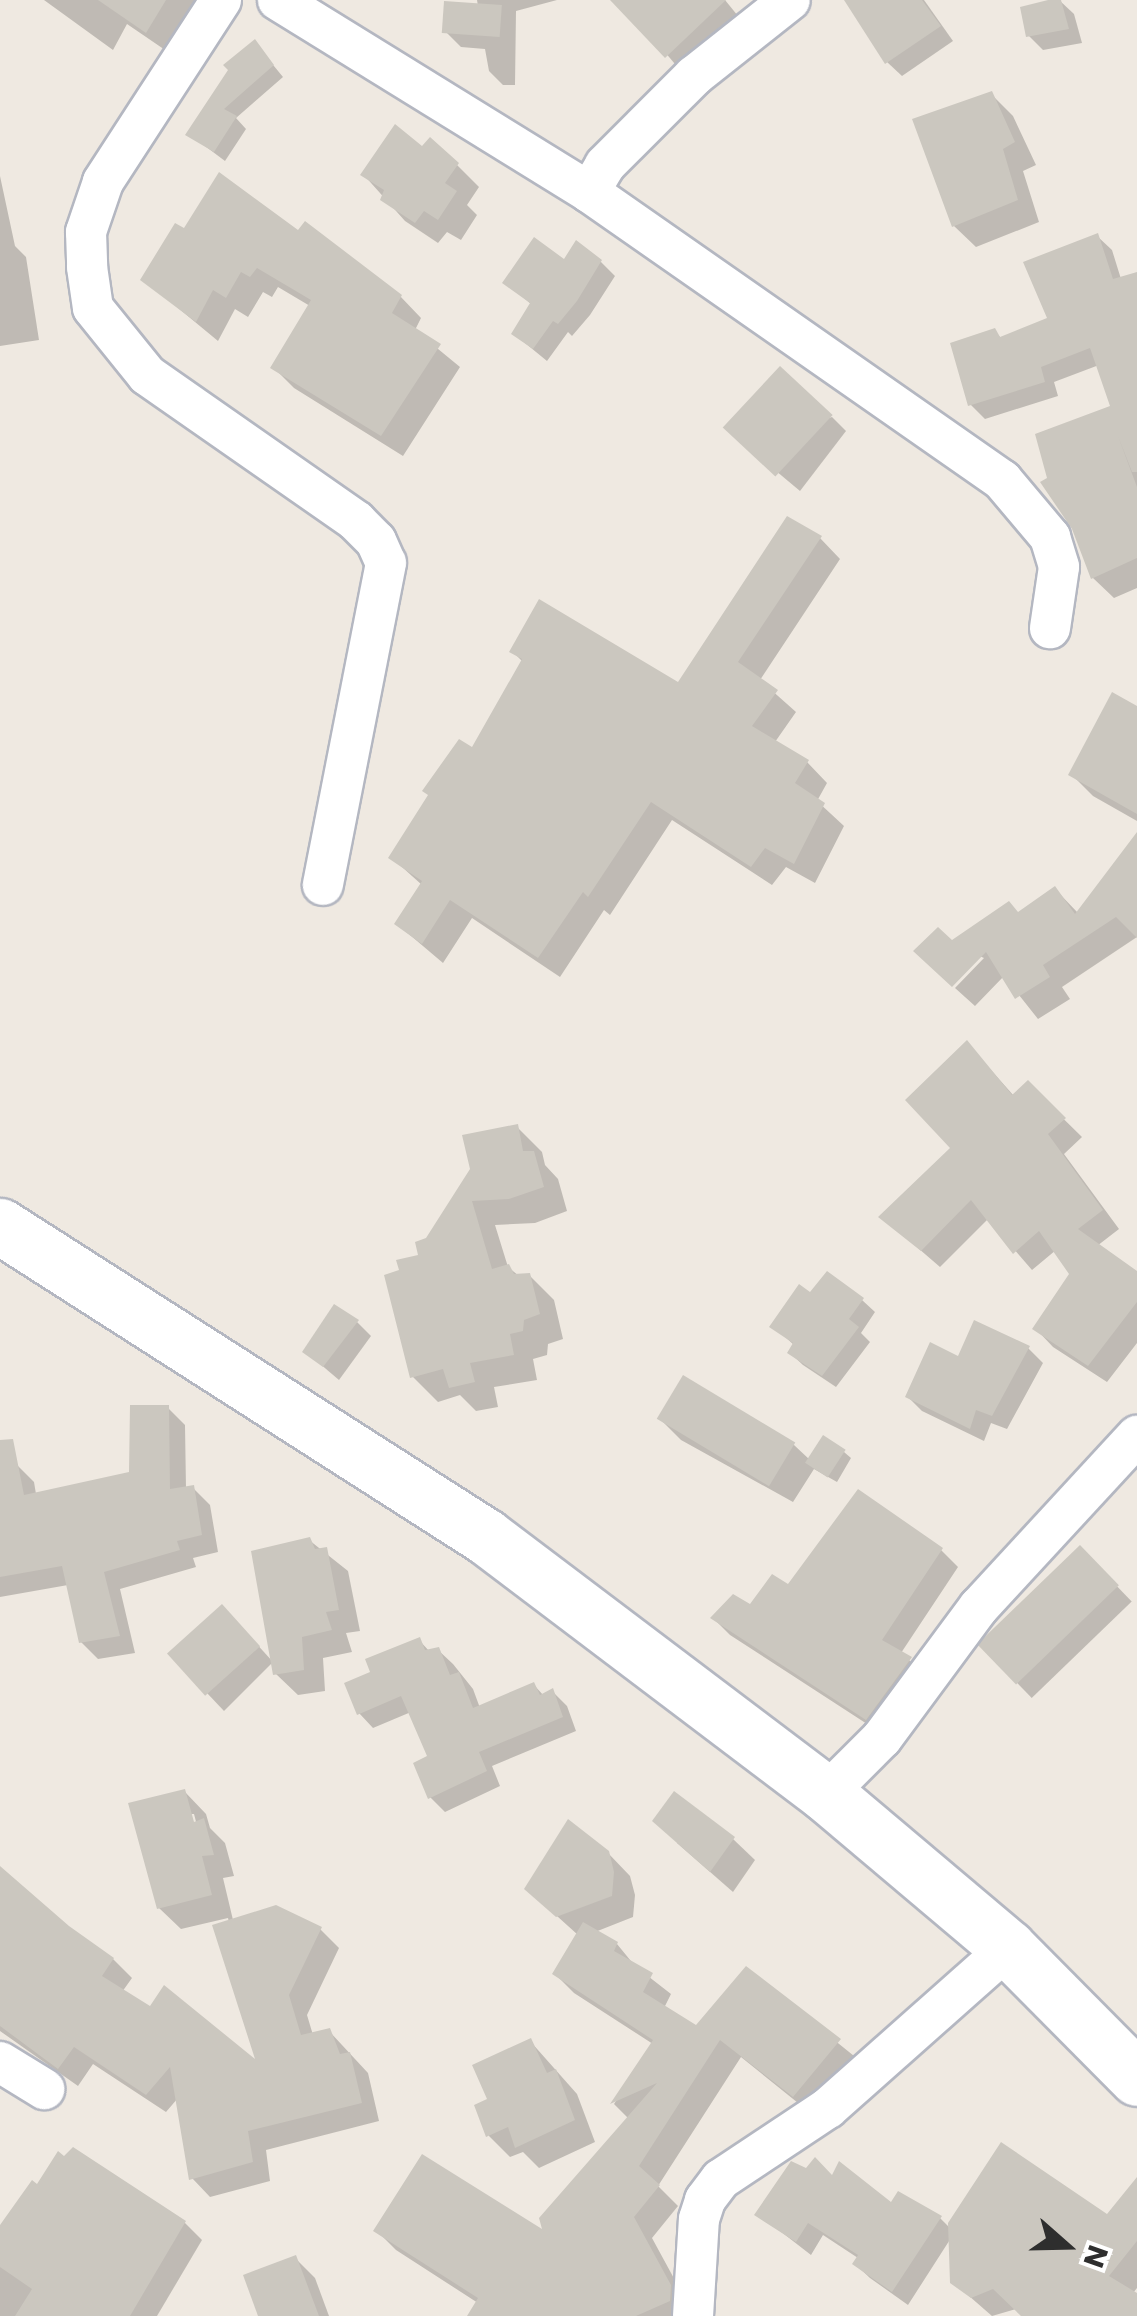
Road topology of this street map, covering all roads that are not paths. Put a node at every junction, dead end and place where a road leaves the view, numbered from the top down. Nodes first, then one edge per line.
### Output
1 (221, 0) edge
2 (278, 0) edge
3 (790, 0) edge
4 (589, 192) junction
5 (1050, 628) dead end
6 (323, 886) dead end
7 (0, 1226) edge
8 (1137, 1436) edge
9 (826, 1794) junction
10 (1008, 1948) junction
11 (0, 2062) edge
12 (1137, 2078) edge
13 (44, 2089) dead end
14 (693, 2316) edge

1 - 6 street
2 - 4 street
3 - 4 street
4 - 5 street
7 - 9 street
8 - 9 street
9 - 10 street
10 - 12 street
10 - 14 street
11 - 13 street

